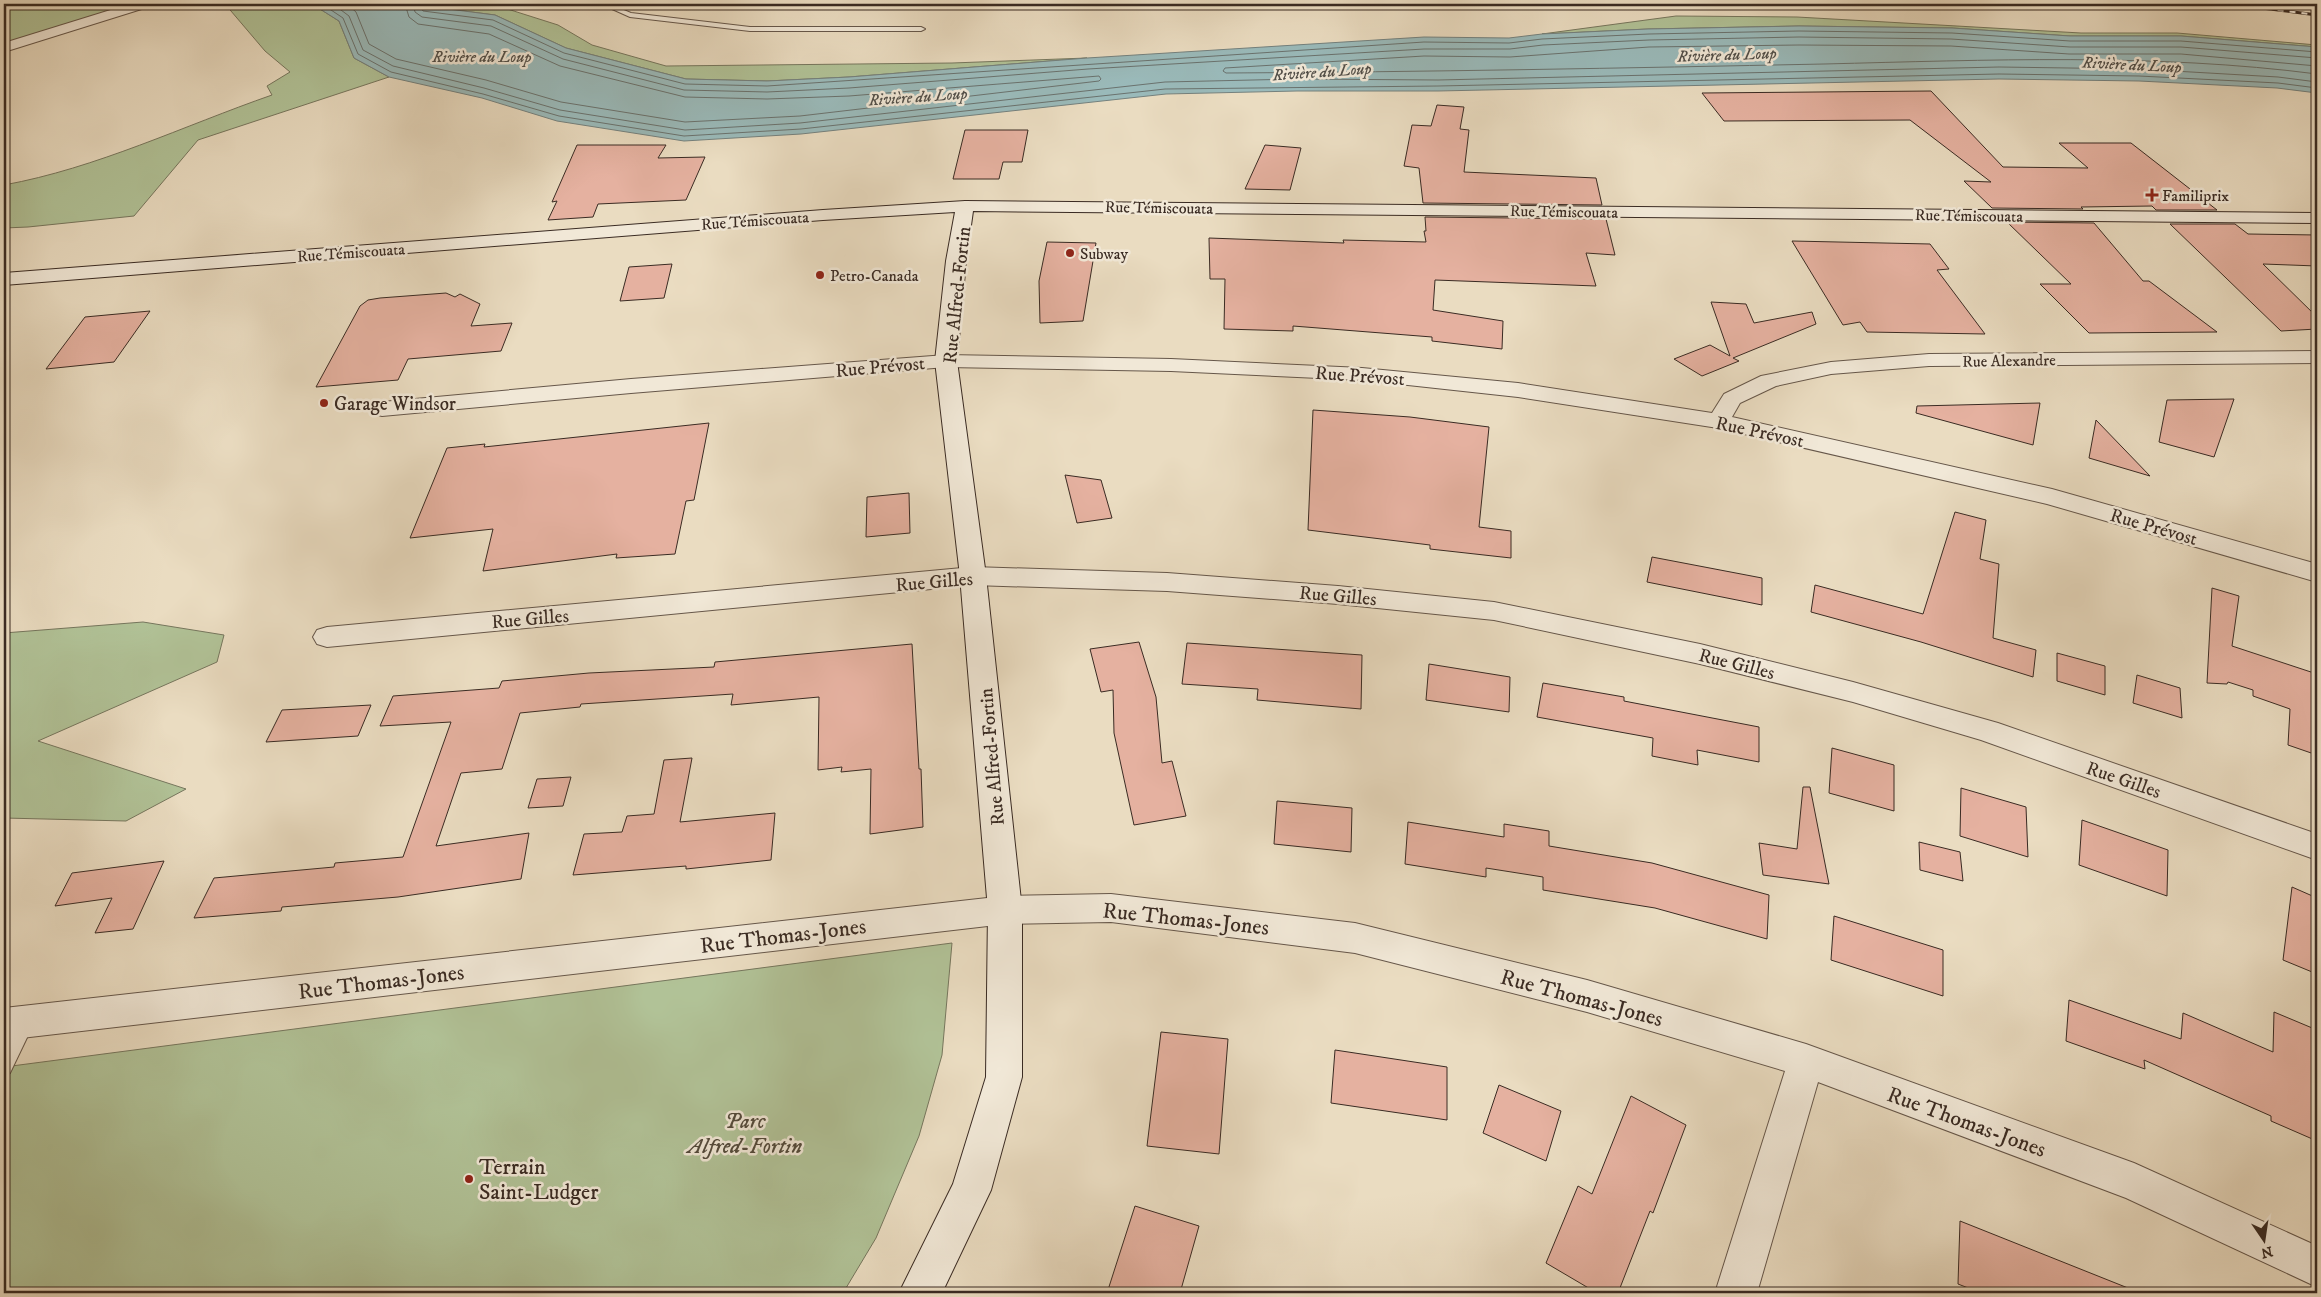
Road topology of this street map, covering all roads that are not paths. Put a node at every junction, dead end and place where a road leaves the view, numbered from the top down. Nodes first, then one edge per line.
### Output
1 (143, 4) edge
2 (604, 4) edge
3 (921, 29) dead end
4 (4, 48) edge
5 (965, 206) junction
6 (2317, 218) edge
7 (4, 278) edge
8 (2317, 358) edge
9 (946, 361) junction
10 (382, 410) dead end
11 (1718, 421) junction
12 (2317, 573) edge
13 (973, 576) junction
14 (327, 638) dead end
15 (2317, 847) edge
16 (1005, 910) junction
17 (15, 1023) edge
18 (1806, 1061) junction
19 (4, 1067) edge
20 (2317, 1267) edge
21 (920, 1293) edge
22 (1736, 1293) edge

1 - 4 street
2 - 3 lane
5 - 6 street, Rue Témiscouata
5 - 7 street, Rue Témiscouata
5 - 9 street, Rue Alfred-Fortin
8 - 11 street, Rue Alexandre
9 - 10 street, Rue Prévost
9 - 11 street, Rue Prévost
9 - 13 street, Rue Alfred-Fortin
11 - 12 street, Rue Prévost
13 - 14 street, Rue Gilles
13 - 15 street, Rue Gilles
13 - 16 street, Rue Alfred-Fortin
16 - 17 street, Rue Thomas-Jones
16 - 18 street, Rue Thomas-Jones
16 - 21 street, Rue Alfred-Fortin
17 - 19 lane
18 - 20 street, Rue Thomas-Jones
18 - 22 street

